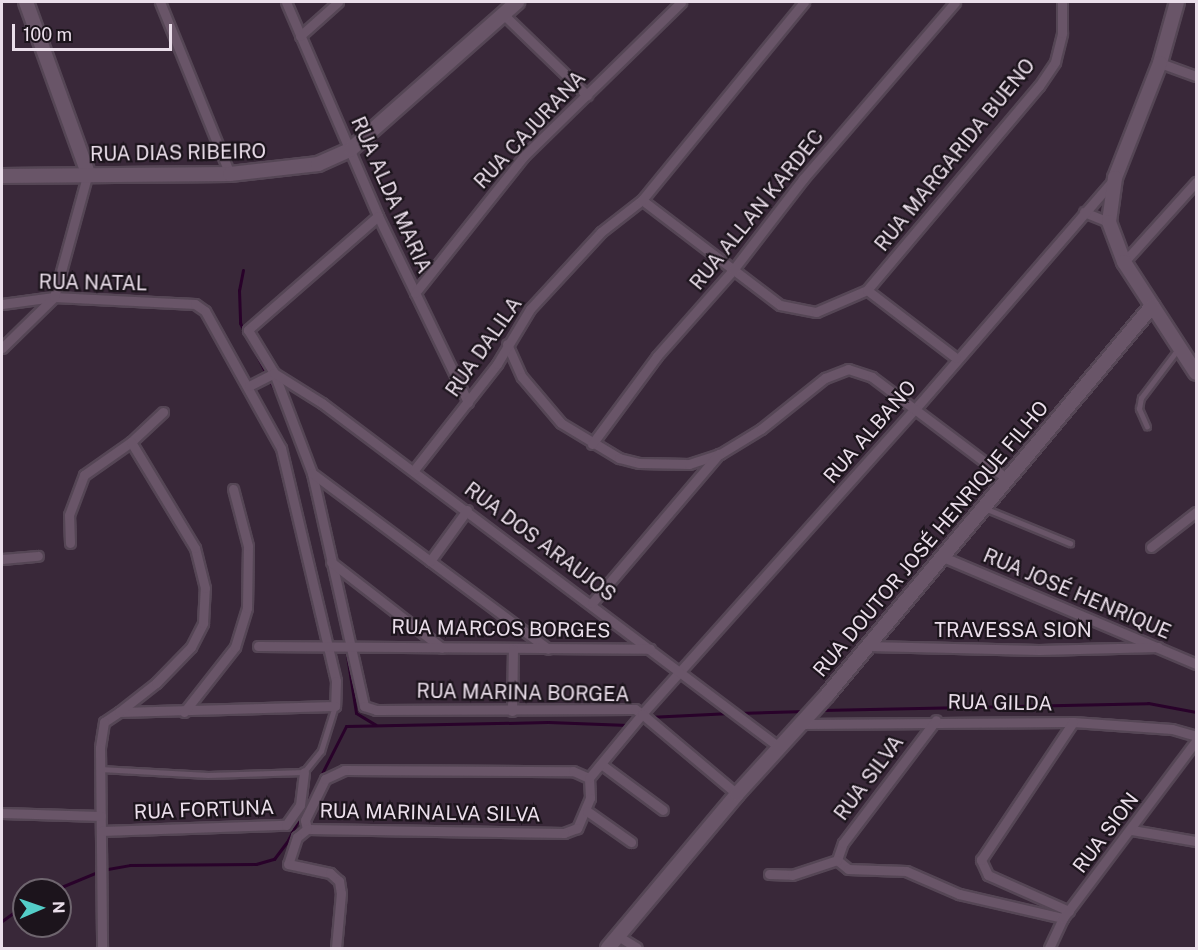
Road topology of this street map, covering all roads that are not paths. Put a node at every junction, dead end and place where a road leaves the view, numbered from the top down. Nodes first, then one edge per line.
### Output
1 (26, 2) edge
2 (160, 2) edge
3 (285, 2) edge
4 (338, 2) edge
5 (517, 2) edge
6 (681, 2) edge
7 (804, 2) edge
8 (955, 2) edge
9 (1062, 2) edge
10 (1177, 2) edge
11 (503, 14) junction
12 (300, 36) junction
13 (1160, 63) junction
14 (1197, 76) edge
15 (587, 95) junction
16 (351, 148) junction
17 (88, 173) junction
18 (230, 174) junction
19 (2, 176) edge
20 (1115, 178) junction
21 (1197, 182) edge
22 (642, 200) junction
23 (1084, 212) junction
24 (378, 216) junction
25 (1109, 222) junction
26 (1124, 262) junction
27 (732, 270) junction
28 (867, 290) junction
29 (416, 292) junction
30 (54, 297) junction
31 (2, 304) edge
32 (1152, 306) junction
33 (507, 344) junction
34 (2, 348) edge
35 (1179, 348) junction
36 (956, 358) junction
37 (1194, 365) edge
38 (272, 374) junction
39 (251, 384) junction
40 (468, 402) junction
41 (915, 409) junction
42 (163, 412) dead end
43 (1146, 427) dead end
44 (131, 442) junction
45 (591, 444) junction
46 (720, 454) junction
47 (414, 470) junction
48 (312, 473) junction
49 (1006, 478) junction
50 (233, 489) dead end
51 (984, 508) junction
52 (467, 510) junction
53 (1197, 512) edge
54 (70, 543) dead end
55 (1070, 543) dead end
56 (1150, 547) dead end
57 (38, 556) dead end
58 (943, 557) junction
59 (2, 559) edge
60 (430, 561) junction
61 (331, 562) junction
62 (592, 603) junction
63 (350, 645) junction
64 (258, 646) dead end
65 (329, 646) junction
66 (868, 646) junction
67 (1158, 647) junction
68 (442, 648) junction
69 (513, 649) junction
70 (548, 649) junction
71 (650, 649) junction
72 (1197, 664) edge
73 (682, 673) junction
74 (335, 706) junction
75 (512, 711) junction
76 (119, 712) junction
77 (184, 712) junction
78 (810, 715) junction
79 (641, 719) junction
80 (936, 720) junction
81 (1073, 722) junction
82 (1197, 736) edge
83 (1195, 746) edge
84 (779, 747) junction
85 (601, 764) junction
86 (100, 769) junction
87 (304, 772) junction
88 (589, 778) junction
89 (737, 794) junction
90 (663, 810) dead end
91 (587, 811) junction
92 (2, 813) edge
93 (101, 816) junction
94 (307, 829) junction
95 (1132, 830) junction
96 (101, 831) junction
97 (1197, 841) edge
98 (631, 843) dead end
99 (837, 860) junction
100 (769, 873) dead end
101 (1066, 914) junction
102 (618, 936) junction
103 (102, 948) edge
104 (336, 948) edge
105 (608, 948) edge
106 (637, 948) edge
107 (1049, 948) edge

1 - 17 street
2 - 18 street
3 - 12 street, RUA ALDA MARIA
4 - 12 street
5 - 11 street, RUA DIAS RIBEIRO
6 - 15 street, RUA CAJURANA
7 - 22 street
8 - 27 street, RUA ALLAN KARDEC
9 - 28 street, RUA MARGARIDA BUENO
10 - 13 street
11 - 15 street
11 - 16 street, RUA DIAS RIBEIRO
12 - 16 street, RUA ALDA MARIA
13 - 14 street
13 - 20 street
15 - 29 street, RUA CAJURANA
16 - 18 street, RUA DIAS RIBEIRO
16 - 24 street, RUA ALDA MARIA
17 - 18 street, RUA DIAS RIBEIRO
17 - 19 street, RUA DIAS RIBEIRO
17 - 30 street
20 - 23 street, RUA ALBANO
20 - 25 street
21 - 26 street
22 - 27 street
22 - 33 street, RUA DALILA
23 - 25 street
23 - 36 street, RUA ALBANO
24 - 29 street, RUA ALDA MARIA
24 - 38 street
25 - 26 street
26 - 32 street
27 - 28 street
27 - 45 street, RUA ALLAN KARDEC
28 - 36 street
29 - 40 street, RUA ALDA MARIA
30 - 31 street, RUA NATAL
30 - 34 street
30 - 39 street, RUA NATAL
32 - 35 street
32 - 49 street, RUA DOUTOR JOSÉ HENRIQUE FILHO
33 - 40 street, RUA DALILA
33 - 45 street
35 - 37 street
35 - 43 lane
36 - 41 street, RUA ALBANO
38 - 39 street
38 - 47 street, RUA DOS ARAUJOS
38 - 48 street
39 - 65 street
40 - 47 street, RUA DALILA
41 - 46 street
41 - 49 street
41 - 73 street, RUA ALBANO
42 - 44 street
44 - 54 street
44 - 76 street
45 - 46 street
46 - 62 street
47 - 52 street, RUA DOS ARAUJOS
48 - 60 street
48 - 61 street
49 - 51 street, RUA DOUTOR JOSÉ HENRIQUE FILHO
50 - 77 street
51 - 55 lane
51 - 58 street, RUA DOUTOR JOSÉ HENRIQUE FILHO
52 - 60 street
52 - 62 street, RUA DOS ARAUJOS
53 - 56 street
57 - 59 street
58 - 66 street, RUA DOUTOR JOSÉ HENRIQUE FILHO
58 - 67 street, RUA JOSÉ HENRIQUE
60 - 70 street
61 - 63 street
61 - 68 street
62 - 71 street, RUA DOS ARAUJOS
63 - 65 street, RUA MARCOS BORGES
63 - 68 street, RUA MARCOS BORGES
63 - 75 street, RUA MARINA BORGEA
64 - 65 street, RUA MARCOS BORGES
65 - 74 street
66 - 67 street, TRAVESSA SION
66 - 78 street, RUA DOUTOR JOSÉ HENRIQUE FILHO
67 - 72 street, RUA JOSÉ HENRIQUE
68 - 69 street, RUA MARCOS BORGES
69 - 70 street, RUA MARCOS BORGES
69 - 75 street
70 - 71 street, RUA MARCOS BORGES
71 - 73 street, RUA DOS ARAUJOS
73 - 79 street, RUA MARINA BORGEA
73 - 84 street, RUA DOS ARAUJOS
74 - 77 street
74 - 87 lane
75 - 79 street, RUA MARINA BORGEA
76 - 77 street
76 - 86 street
78 - 80 street, RUA GILDA
78 - 84 street, RUA DOUTOR JOSÉ HENRIQUE FILHO
79 - 85 street
79 - 89 street
80 - 81 street, RUA GILDA
80 - 99 street, RUA SILVA
81 - 82 street, RUA GILDA
81 - 101 street
83 - 95 street, RUA SION
84 - 89 street, RUA DOUTOR JOSÉ HENRIQUE FILHO
85 - 88 street
85 - 90 street
86 - 87 lane
86 - 93 street
87 - 96 street, RUA FORTUNA
88 - 91 street
88 - 94 street, RUA MARINALVA SILVA
89 - 102 street, RUA DOUTOR JOSÉ HENRIQUE FILHO
91 - 94 street, RUA MARINALVA SILVA
91 - 98 street
92 - 93 street
93 - 96 street
94 - 104 street
95 - 97 street
95 - 101 street, RUA SION
96 - 103 street
99 - 100 street
99 - 101 street
101 - 107 street, RUA SION
102 - 105 street, RUA DOUTOR JOSÉ HENRIQUE FILHO
102 - 106 street

